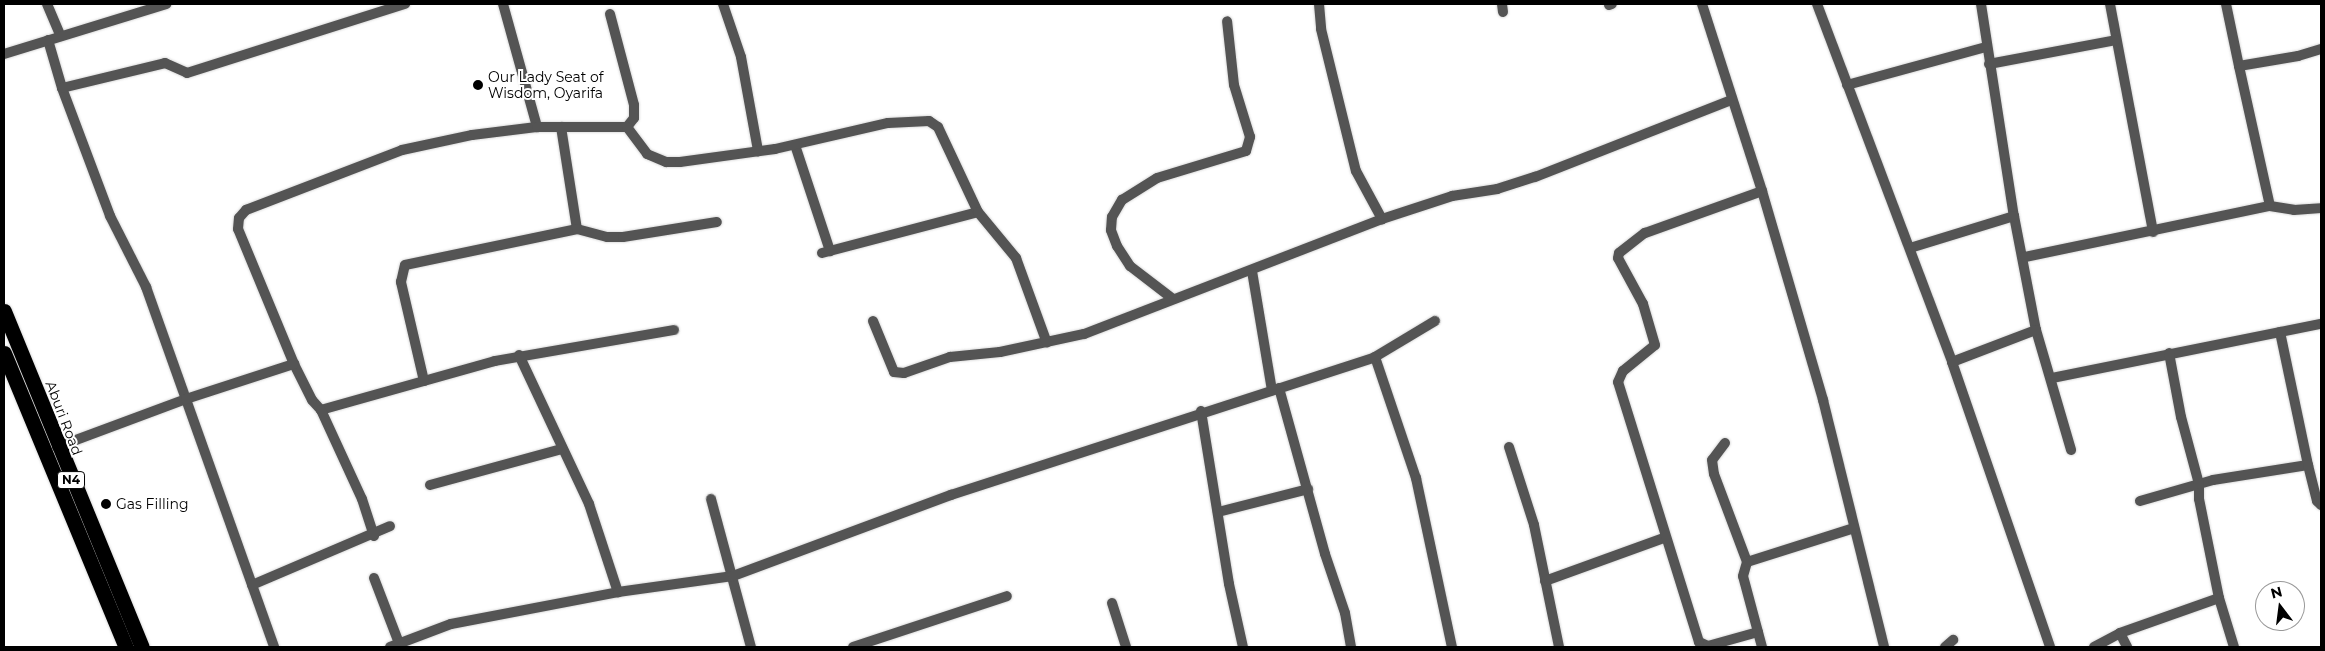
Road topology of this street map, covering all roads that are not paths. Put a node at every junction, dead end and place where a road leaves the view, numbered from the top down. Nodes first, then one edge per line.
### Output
1 (47, 4) edge
2 (167, 4) edge
3 (405, 4) edge
4 (503, 4) edge
5 (723, 4) edge
6 (1319, 4) edge
7 (1702, 4) edge
8 (1817, 4) edge
9 (1981, 4) edge
10 (2110, 4) edge
11 (2226, 4) edge
12 (610, 14) dead end
13 (1227, 22) dead end
14 (60, 35) junction
15 (48, 40) junction
16 (2116, 40) junction
17 (1986, 47) junction
18 (2321, 49) edge
19 (4, 54) edge
20 (1989, 64) junction
21 (2239, 66) junction
22 (1847, 85) junction
23 (62, 88) junction
24 (1731, 100) junction
25 (536, 127) junction
26 (561, 127) junction
27 (627, 127) junction
28 (795, 145) junction
29 (758, 151) junction
30 (1762, 192) junction
31 (2270, 206) junction
32 (2321, 208) edge
33 (978, 212) junction
34 (2014, 216) junction
35 (1382, 219) junction
36 (717, 222) dead end
37 (577, 229) junction
38 (2152, 232) junction
39 (1910, 248) junction
40 (2024, 257) junction
41 (1252, 271) junction
42 (1173, 299) junction
43 (4, 311) edge
44 (873, 321) dead end
45 (1435, 321) dead end
46 (2321, 324) edge
47 (674, 330) dead end
48 (2036, 330) junction
49 (2280, 332) junction
50 (1047, 343) junction
51 (4, 353) edge
52 (2169, 353) junction
53 (519, 355) junction
54 (1375, 357) junction
55 (1952, 362) junction
56 (294, 364) junction
57 (2052, 378) junction
58 (424, 381) junction
59 (1276, 389) junction
60 (186, 399) junction
61 (321, 410) junction
62 (1201, 411) junction
63 (1725, 443) dead end
64 (57, 447) junction
65 (1509, 447) dead end
66 (562, 449) junction
67 (2071, 450) dead end
68 (2308, 465) junction
69 (2200, 484) junction
70 (430, 485) dead end
71 (1308, 489) junction
72 (711, 499) dead end
73 (2140, 501) dead end
74 (2321, 505) edge
75 (1218, 512) junction
76 (390, 526) dead end
77 (1854, 528) junction
78 (374, 536) junction
79 (1664, 538) junction
80 (1747, 562) junction
81 (733, 576) junction
82 (374, 578) dead end
83 (1545, 580) junction
84 (252, 585) junction
85 (618, 592) junction
86 (1007, 596) dead end
87 (2219, 598) junction
88 (1112, 603) dead end
89 (1758, 632) junction
90 (2120, 633) junction
91 (394, 646) edge
92 (126, 647) edge
93 (142, 647) edge
94 (274, 647) edge
95 (751, 647) edge
96 (853, 647) edge
97 (1126, 647) edge
98 (1240, 647) edge
99 (1351, 647) edge
100 (1452, 647) edge
101 (1559, 647) edge
102 (1762, 647) edge
103 (1884, 647) edge
104 (2050, 647) edge
105 (2094, 647) edge
106 (2127, 647) edge
107 (2234, 647) edge

1 - 14 street
2 - 14 street
3 - 23 street
4 - 25 street
5 - 29 street
6 - 35 street
7 - 24 street
8 - 22 street
9 - 17 street
10 - 16 street
11 - 21 street
12 - 27 street
13 - 42 street
14 - 15 street
15 - 19 street
15 - 23 street
16 - 20 street
16 - 38 street
17 - 20 street
17 - 22 street
18 - 21 street
20 - 34 street
21 - 31 street
22 - 39 street
23 - 60 street
24 - 30 street
24 - 35 street
25 - 26 street
25 - 56 street
26 - 27 street
26 - 37 street
27 - 29 street
28 - 29 street
28 - 33 street
28 - 33 street
30 - 77 street
30 - 79 street
31 - 32 street
31 - 38 street
33 - 50 street
34 - 39 street
34 - 40 street
35 - 41 street
36 - 37 street
37 - 58 street
38 - 40 street
39 - 55 street
40 - 48 street
41 - 42 street
41 - 59 street
42 - 50 street
43 - 64 highway, Aburi Road / N4
44 - 50 street
45 - 54 street
46 - 49 street
47 - 53 street
48 - 55 street
48 - 57 street
49 - 52 street
49 - 68 street
51 - 92 highway, N4
52 - 57 street
52 - 69 street
53 - 58 street
53 - 66 street
54 - 59 street
54 - 100 street
55 - 104 street
56 - 60 street
56 - 61 street
57 - 67 street
58 - 61 street
59 - 62 street
59 - 71 street
60 - 64 street
60 - 84 street
61 - 78 street
62 - 75 street
62 - 81 street
63 - 80 street
64 - 93 highway, Aburi Road / N4
65 - 83 street
66 - 70 street
66 - 85 street
68 - 69 street
68 - 74 street
69 - 73 street
69 - 87 street
71 - 75 street
71 - 99 street
72 - 81 street
75 - 98 street
76 - 78 street
77 - 80 street
77 - 103 street
78 - 84 street
79 - 83 street
79 - 89 street
80 - 89 street
81 - 85 street
81 - 95 street
82 - 91 street
83 - 101 street
84 - 94 street
85 - 91 street
86 - 96 street
87 - 90 street
87 - 107 street
88 - 97 street
89 - 102 street
90 - 105 street
90 - 106 street

